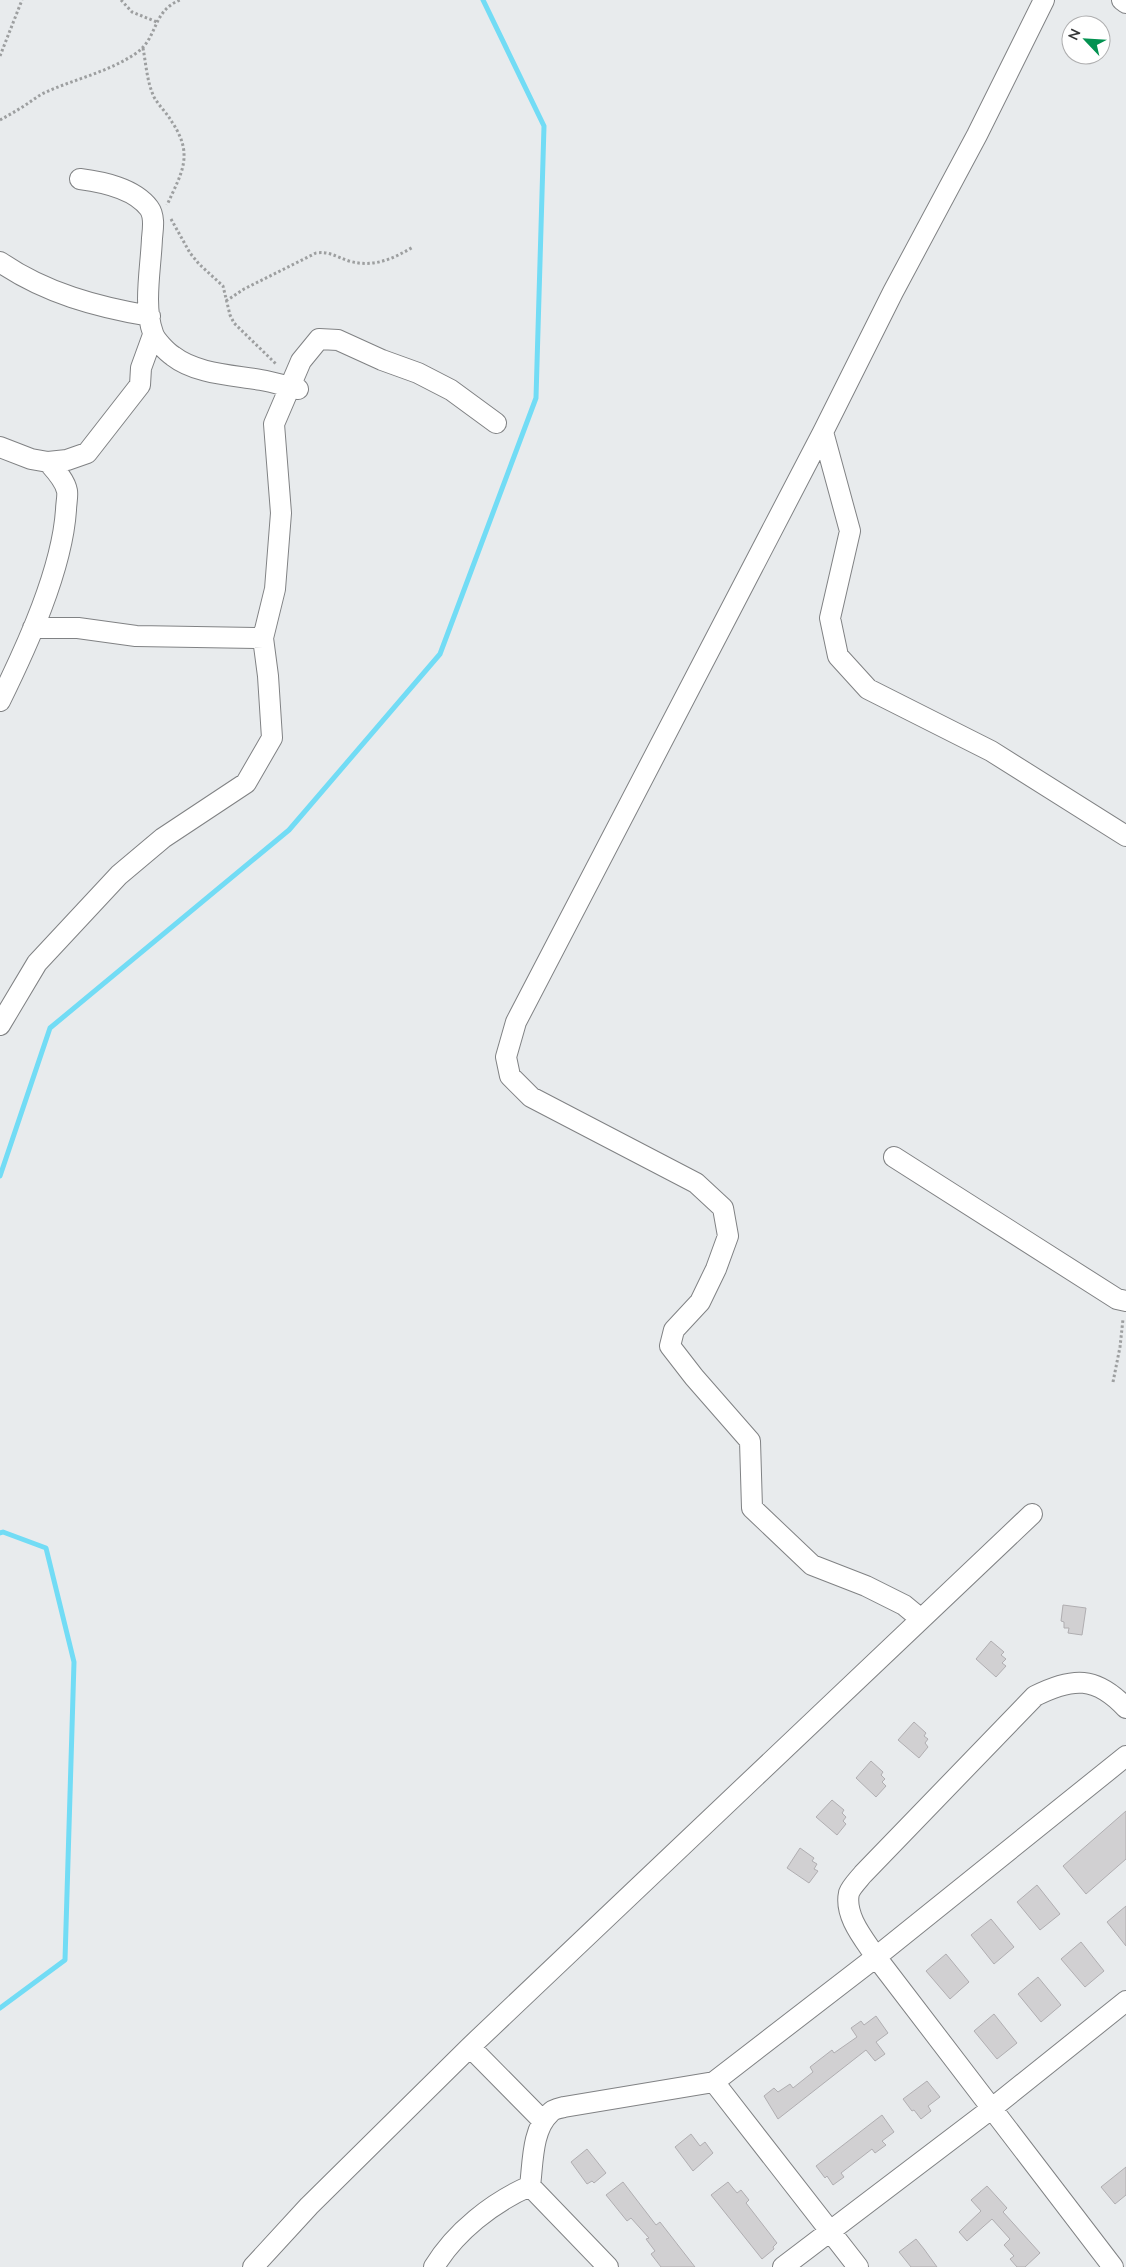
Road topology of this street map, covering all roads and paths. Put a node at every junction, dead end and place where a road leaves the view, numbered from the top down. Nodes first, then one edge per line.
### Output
1 (22, 0) edge
2 (121, 0) edge
3 (180, 0) edge
4 (1044, 0) edge
5 (1122, 0) edge
6 (1126, 3) edge
7 (157, 22) junction
8 (143, 48) junction
9 (0, 56) edge
10 (0, 120) edge
11 (80, 179) dead end
12 (412, 247) dead end
13 (0, 262) edge
14 (226, 301) junction
15 (151, 326) junction
16 (293, 388) junction
17 (496, 423) dead end
18 (822, 432) junction
19 (0, 447) edge
20 (81, 455) junction
21 (48, 462) junction
22 (67, 491) junction
23 (33, 628) junction
24 (262, 638) junction
25 (0, 701) edge
26 (1126, 836) edge
27 (0, 1026) edge
28 (894, 1157) dead end
29 (1125, 1301) edge
30 (1113, 1382) dead end
31 (1032, 1514) dead end
32 (920, 1619) junction
33 (1126, 1708) edge
34 (1126, 1756) edge
35 (876, 1957) junction
36 (1126, 2001) edge
37 (470, 2047) junction
38 (714, 2082) junction
39 (991, 2109) junction
40 (543, 2121) junction
41 (530, 2186) junction
42 (831, 2232) junction
43 (253, 2267) edge
44 (434, 2267) edge
45 (608, 2267) edge
46 (783, 2267) edge
47 (858, 2267) edge
48 (1113, 2267) edge

1 - 9 path
2 - 7 path
3 - 7 path
4 - 18 street
5 - 6 street
7 - 8 path
8 - 10 path
8 - 14 path
11 - 15 street
12 - 14 path
13 - 15 street
14 - 16 path
15 - 16 street
15 - 20 street
16 - 17 street
16 - 24 street
18 - 26 street
18 - 32 street
19 - 21 street
20 - 21 street
20 - 22 street
21 - 22 street
22 - 23 street
23 - 24 street
23 - 25 street
24 - 27 street
28 - 29 street
29 - 30 path
31 - 32 street
32 - 37 street
33 - 35 street
34 - 35 street
35 - 38 street
35 - 39 street
36 - 39 street
37 - 40 street
37 - 43 street
38 - 40 street
38 - 42 street
39 - 42 street
39 - 48 street
40 - 41 street
41 - 44 street
41 - 45 street
42 - 46 street
42 - 47 street

